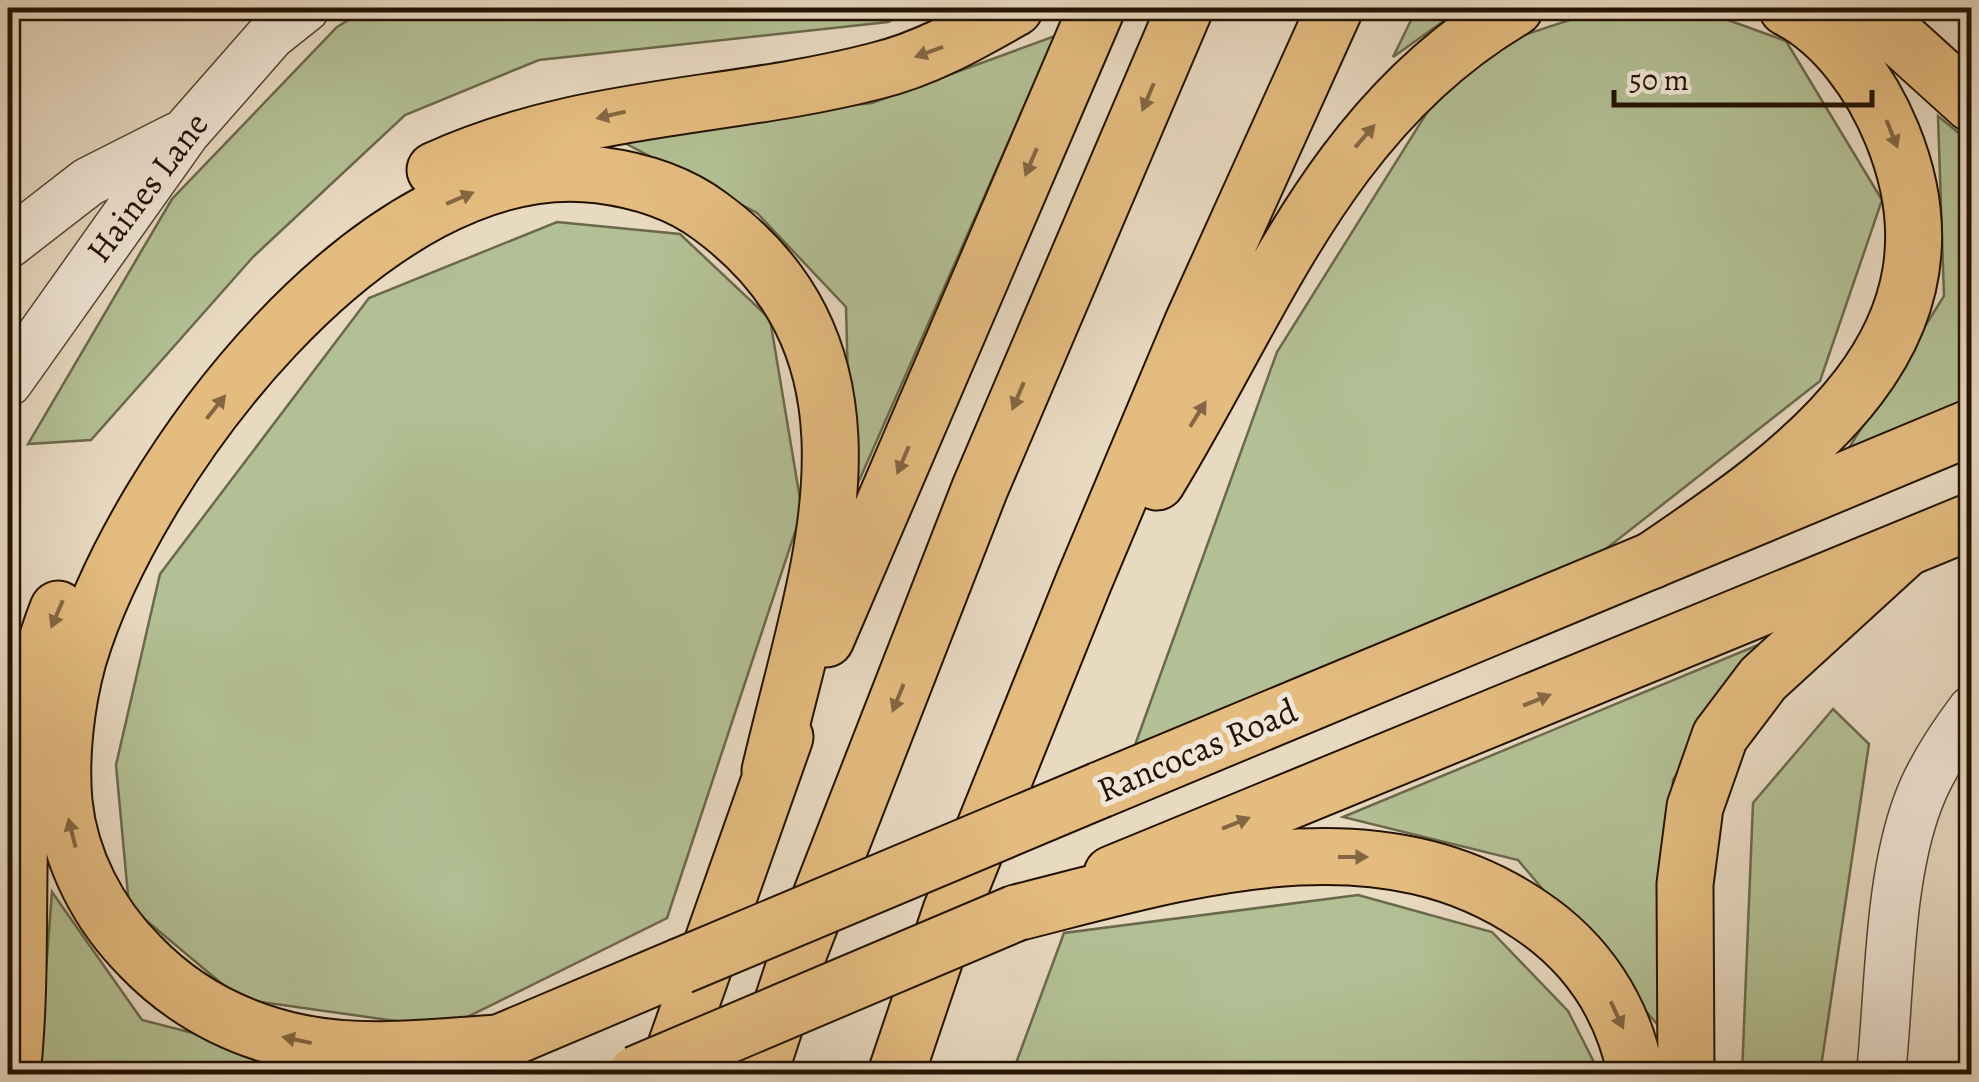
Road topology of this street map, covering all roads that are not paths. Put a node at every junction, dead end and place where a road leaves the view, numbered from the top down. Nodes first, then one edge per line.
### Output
1 (305, 8) edge
2 (1015, 8) edge
3 (1096, 8) edge
4 (1185, 8) edge
5 (1335, 8) edge
6 (1515, 8) edge
7 (1786, 8) edge
8 (1866, 8) edge
9 (1972, 104) edge
10 (185, 132) junction
11 (8, 244) edge
12 (8, 382) edge
13 (1972, 427) edge
14 (1972, 521) edge
15 (1904, 550) junction
16 (1651, 561) junction
17 (1084, 581) junction
18 (1972, 710) edge
19 (770, 771) junction
20 (1016, 913) junction
21 (498, 1043) junction
22 (906, 1060) edge
23 (12, 1074) edge
24 (423, 1074) edge
25 (636, 1074) edge
26 (666, 1074) edge
27 (759, 1074) edge
28 (1636, 1074) edge
29 (1686, 1074) edge
30 (1881, 1074) edge

1 - 10 lane, Haines Lane
2 -> 23 main road
3 -> 19 main road
4 -> 27 main road
5 - 17 main road
17 -> 6 main road
7 -> 16 main road
8 - 9 main road
10 - 11 lane
10 - 12 lane, Haines Lane
13 - 16 main road, Rancocas Road
14 - 15 main road
20 -> 15 main road
15 - 29 main road
16 - 21 main road, Rancocas Road, bridge
17 - 22 main road
18 - 30 lane
21 -> 19 main road
19 - 26 main road
20 - 25 main road, bridge
20 -> 28 main road
21 - 24 main road, Rancocas Road

